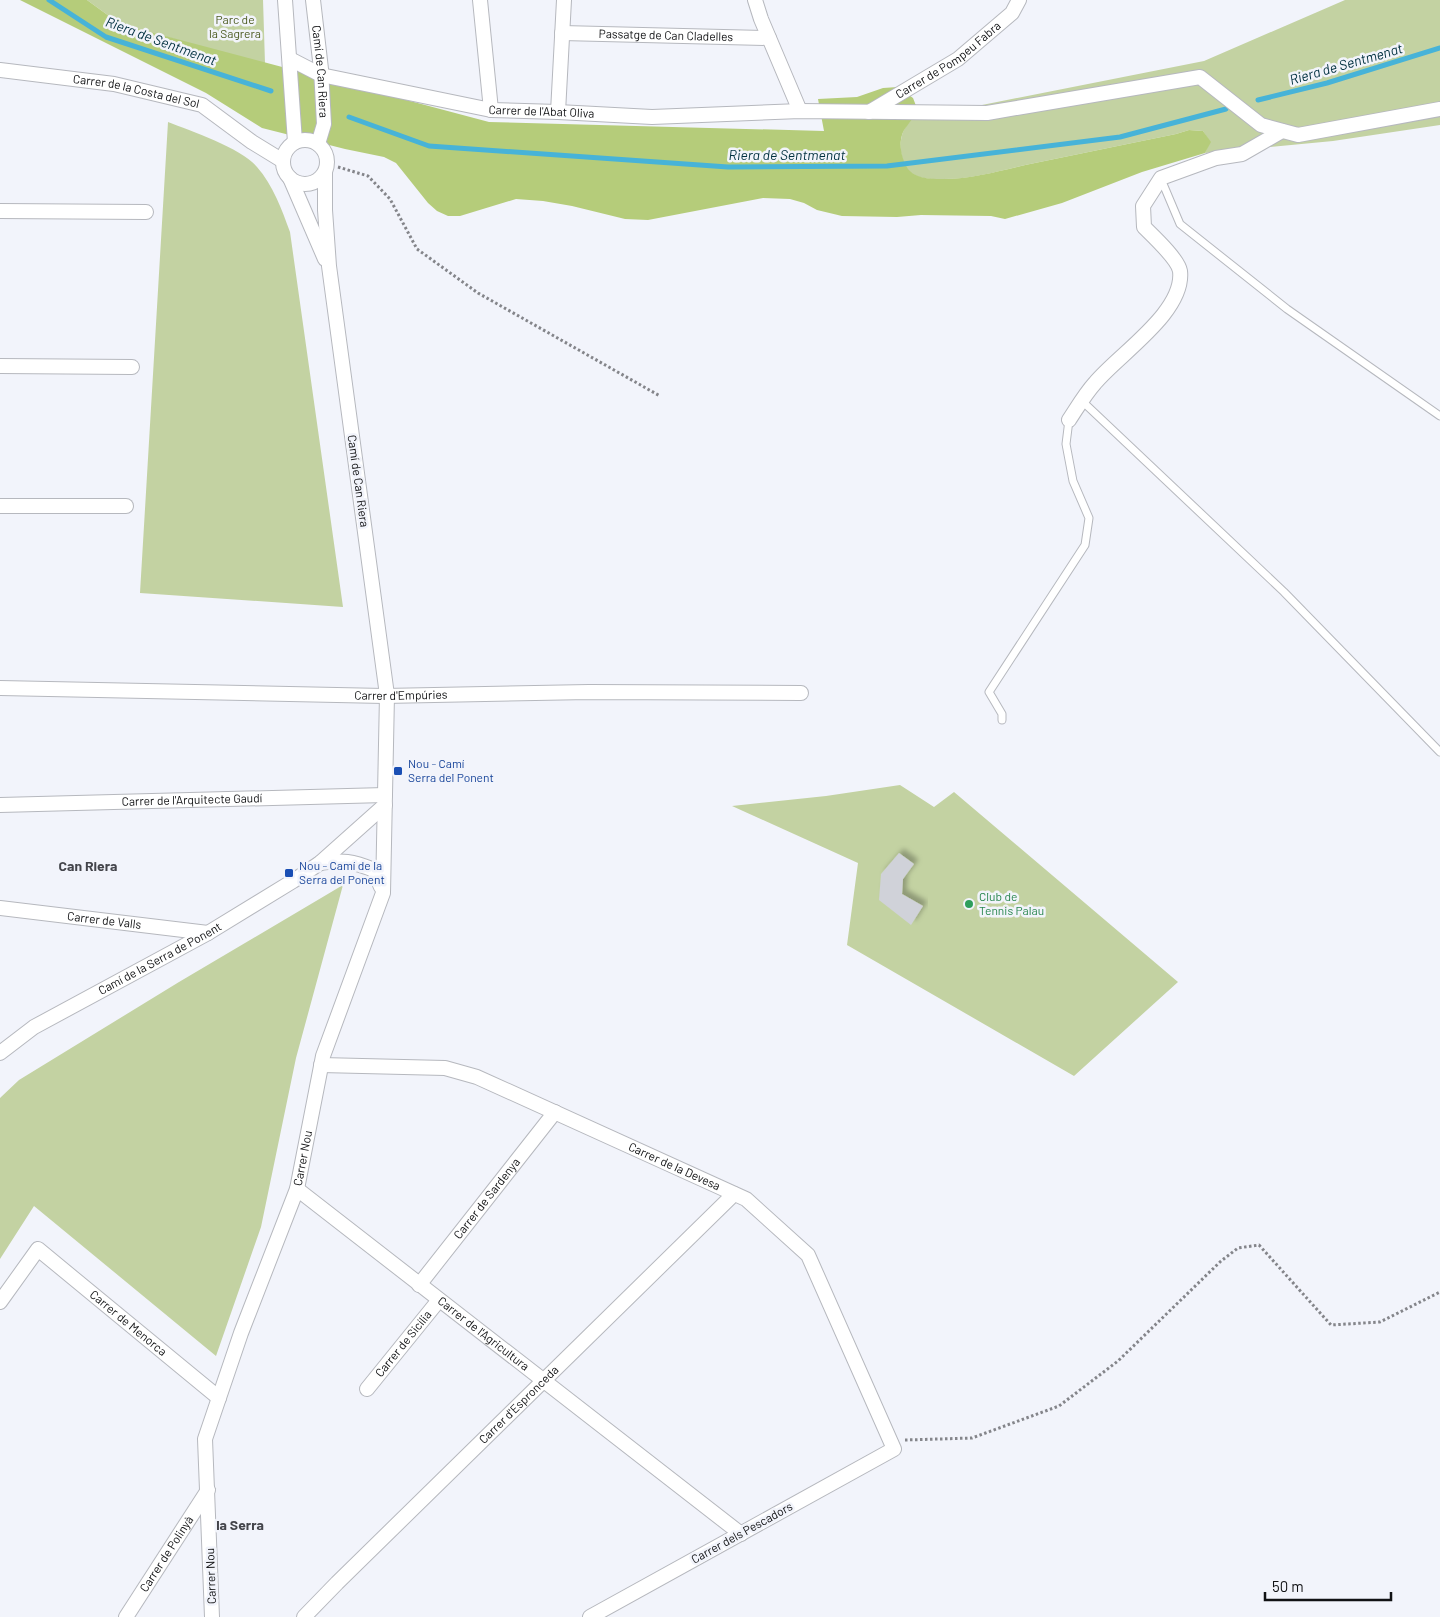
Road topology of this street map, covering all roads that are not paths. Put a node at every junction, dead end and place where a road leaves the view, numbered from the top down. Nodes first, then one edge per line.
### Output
1 (285, 0) edge
2 (314, 0) edge
3 (480, 0) edge
4 (564, 0) edge
5 (755, 0) edge
6 (1019, 0) edge
7 (562, 33) junction
8 (769, 38) junction
9 (290, 58) junction
10 (0, 70) edge
11 (321, 75) junction
12 (1440, 109) edge
13 (491, 110) junction
14 (800, 111) junction
15 (558, 112) junction
16 (869, 112) junction
17 (1282, 130) junction
18 (295, 142) junction
19 (318, 144) junction
20 (283, 161) junction
21 (326, 169) junction
22 (290, 178) junction
23 (1161, 178) junction
24 (0, 212) edge
25 (146, 212) dead end
26 (329, 266) junction
27 (0, 366) edge
28 (132, 367) dead end
29 (1082, 401) junction
30 (1440, 416) edge
31 (1069, 420) joint
32 (0, 506) edge
33 (126, 506) dead end
34 (0, 688) edge
35 (801, 693) dead end
36 (387, 695) junction
37 (1002, 720) dead end
38 (1440, 752) edge
39 (385, 800) junction
40 (0, 805) edge
41 (320, 863) junction
42 (383, 893) junction
43 (0, 908) edge
44 (208, 933) junction
45 (0, 1053) edge
46 (321, 1065) junction
47 (555, 1112) junction
48 (297, 1190) junction
49 (734, 1194) junction
50 (419, 1285) junction
51 (439, 1300) junction
52 (0, 1302) edge
53 (544, 1381) junction
54 (367, 1389) dead end
55 (219, 1398) junction
56 (892, 1446) joint
57 (208, 1490) junction
58 (741, 1534) junction
59 (126, 1617) edge
60 (212, 1617) edge
61 (304, 1617) edge
62 (590, 1617) edge

1 - 9 street
2 - 11 street, Camí de Can Riera
3 - 13 street
4 - 7 street
5 - 8 street
6 - 16 street, Carrer de Pompeu Fabra
7 - 8 street, Passatge de Can Cladelles
7 - 15 street
8 - 14 street
9 - 11 street, Carrer de l'Abat Oliva
9 - 18 street
10 - 20 street, Carrer de la Costa del Sol
11 - 13 street, Carrer de l'Abat Oliva
11 - 19 street, Camí de Can Riera
12 - 17 street, Carrer de l'Abat Oliva
13 - 15 street, Carrer de l'Abat Oliva
14 - 15 street, Carrer de l'Abat Oliva
14 - 16 street, Carrer de l'Abat Oliva
16 - 17 street, Carrer de l'Abat Oliva
17 - 23 street
18 - 19 street
18 - 20 street
19 - 21 street
20 - 22 street
21 - 22 street
21 - 26 street, Camí de Can Riera
22 - 26 street, Camí de Can Riera
23 - 29 street
23 - 30 lane
24 - 25 street
26 - 36 street, Camí de Can Riera
27 - 28 street
29 - 31 street
29 - 38 lane
31 - 37 lane
32 - 33 street
34 - 36 street, Carrer d'Empúries
35 - 36 street, Carrer d'Empúries
36 - 39 street, Carrer Nou
39 - 40 street, Carrer de l'Arquitecte Gaudí
39 - 41 street, Camí de la Serra de Ponent
39 - 42 street, Carrer Nou
41 - 42 street, Camí de la Serra de Ponent
41 - 44 street, Camí de la Serra de Ponent
42 - 46 street, Carrer Nou
43 - 44 street, Carrer de Valls
44 - 45 street, Camí de la Serra de Ponent
46 - 47 street, Carrer de la Devesa
46 - 48 street, Carrer Nou
47 - 49 street, Carrer de la Devesa
47 - 50 street, Carrer de Sardenya
48 - 50 street, Carrer de l'Agricultura
48 - 55 street, Carrer Nou
49 - 53 street, Carrer d'Espronceda
49 - 56 street, Carrer de la Devesa
50 - 51 street, Carrer de l'Agricultura
51 - 53 street, Carrer de l'Agricultura
51 - 54 street, Carrer de Sicília
52 - 55 street, Carrer de Menorca
53 - 58 street, Carrer de l'Agricultura
53 - 61 street, Carrer d'Espronceda
55 - 57 street, Carrer Nou
56 - 58 street, Carrer dels Pescadors
57 - 59 street, Carrer de Polinyà
57 - 60 street, Carrer Nou
58 - 62 street, Carrer dels Pescadors

